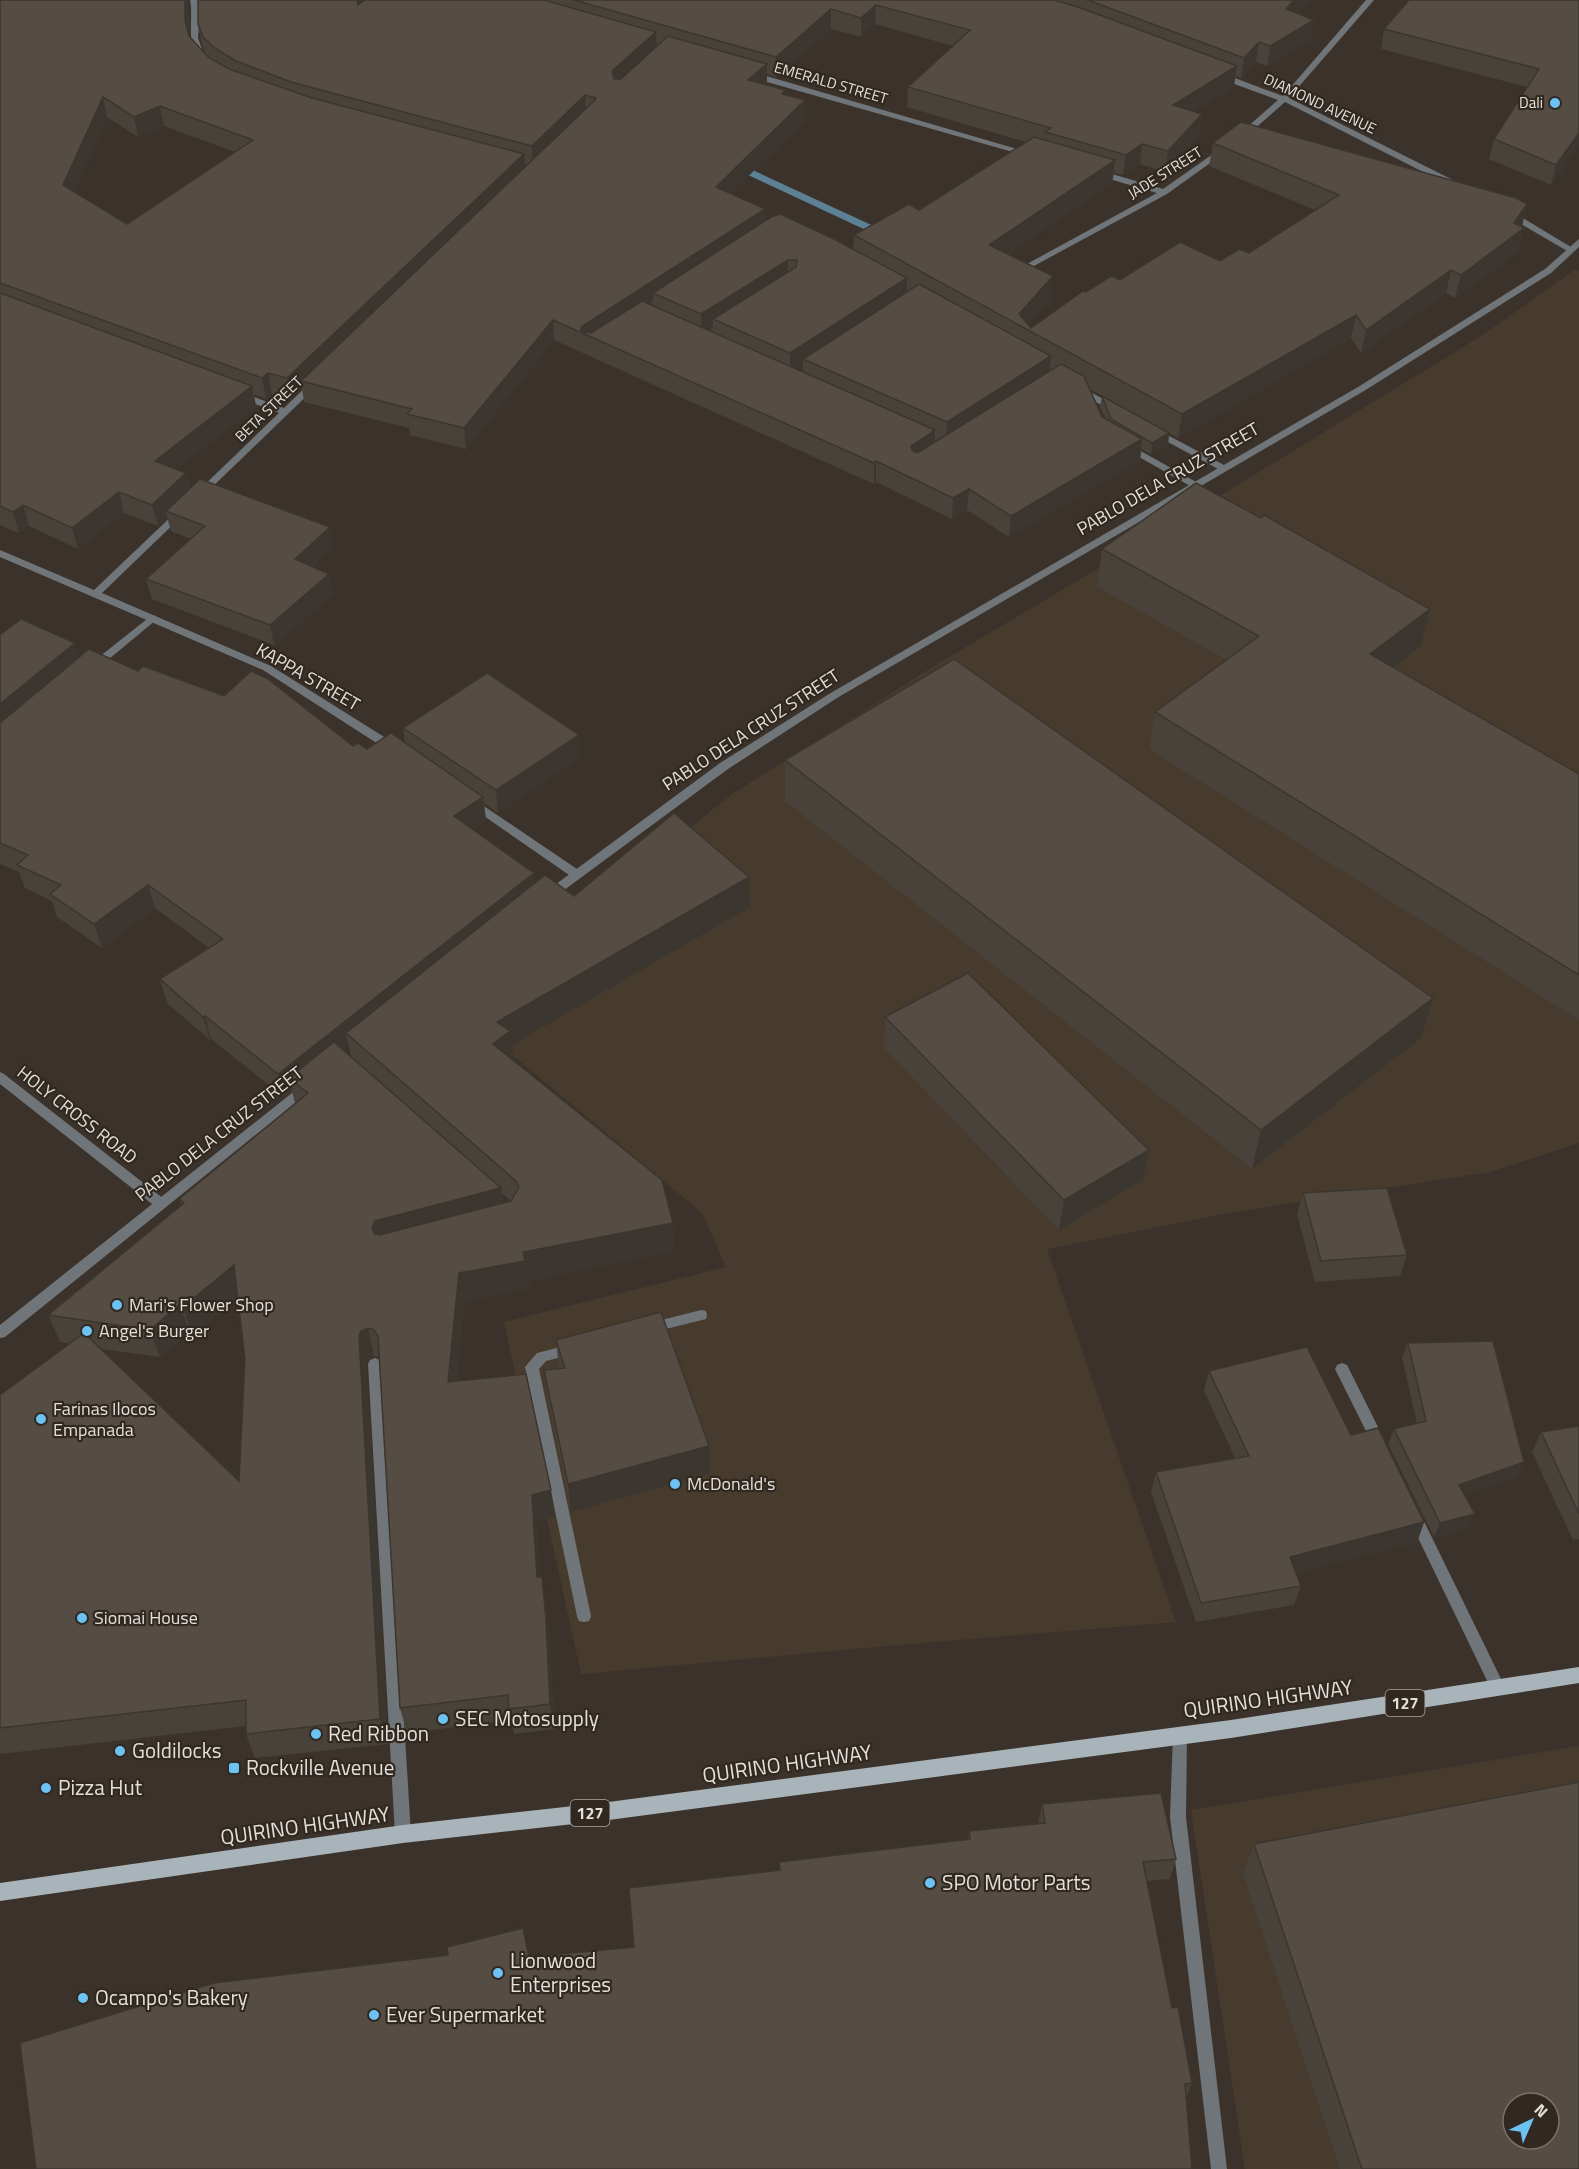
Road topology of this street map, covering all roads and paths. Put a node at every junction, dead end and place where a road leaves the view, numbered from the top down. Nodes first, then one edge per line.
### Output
1 (194, 0) edge
2 (1370, 0) edge
3 (208, 66) edge
4 (1210, 72) edge
5 (746, 73) edge
6 (1284, 99) junction
7 (1040, 156) edge
8 (1085, 169) edge
9 (1463, 189) edge
10 (1164, 192) junction
11 (1503, 210) edge
12 (1577, 249) edge
13 (1029, 265) edge
14 (319, 379) edge
15 (1069, 384) edge
16 (230, 392) edge
17 (1088, 394) junction
18 (285, 412) junction
19 (1096, 414) edge
20 (1124, 414) edge
21 (1143, 424) edge
22 (1122, 444) edge
23 (1222, 468) junction
24 (1195, 485) junction
25 (0, 553) edge
26 (96, 594) junction
27 (152, 618) junction
28 (88, 671) edge
29 (398, 752) edge
30 (458, 792) edge
31 (576, 874) junction
32 (539, 903) edge
33 (0, 1077) edge
34 (313, 1082) edge
35 (160, 1203) junction
36 (701, 1315) dead end
37 (0, 1333) edge
38 (633, 1333) edge
39 (587, 1345) edge
40 (375, 1364) edge
41 (1342, 1369) dead end
42 (1384, 1454) edge
43 (1410, 1507) edge
44 (584, 1616) dead end
45 (1579, 1675) edge
46 (1498, 1688) junction
47 (1180, 1734) junction
48 (404, 1834) junction
49 (0, 1892) edge
50 (1220, 2169) edge

1 - 3 street
2 - 6 street, JADE STREET
4 - 6 street, DIAMOND AVENUE
5 - 7 street, EMERALD STREET
6 - 9 street, DIAMOND AVENUE
6 - 10 street, JADE STREET
8 - 10 street
10 - 13 street, JADE STREET
11 - 12 street
12 - 23 street, PABLO DELA CRUZ STREET
14 - 18 street, BETA STREET
15 - 17 street
16 - 18 street
17 - 19 street
17 - 20 street
18 - 26 street, BETA STREET
21 - 23 street
22 - 24 street
23 - 24 street, PABLO DELA CRUZ STREET
24 - 31 street, PABLO DELA CRUZ STREET
25 - 26 street, KAPPA STREET
26 - 27 street, KAPPA STREET
27 - 28 street
27 - 29 street, KAPPA STREET
30 - 31 street
31 - 32 street, PABLO DELA CRUZ STREET
33 - 35 street, HOLY CROSS ROAD
34 - 35 street, PABLO DELA CRUZ STREET
35 - 37 street, PABLO DELA CRUZ STREET
36 - 38 street
39 - 44 street
40 - 48 street
41 - 42 street
43 - 46 street
45 - 46 main road, QUIRINO HIGHWAY / 127
46 - 47 main road, QUIRINO HIGHWAY / 127
47 - 48 main road, QUIRINO HIGHWAY / 127
47 - 50 street
48 - 49 main road, QUIRINO HIGHWAY / 127

